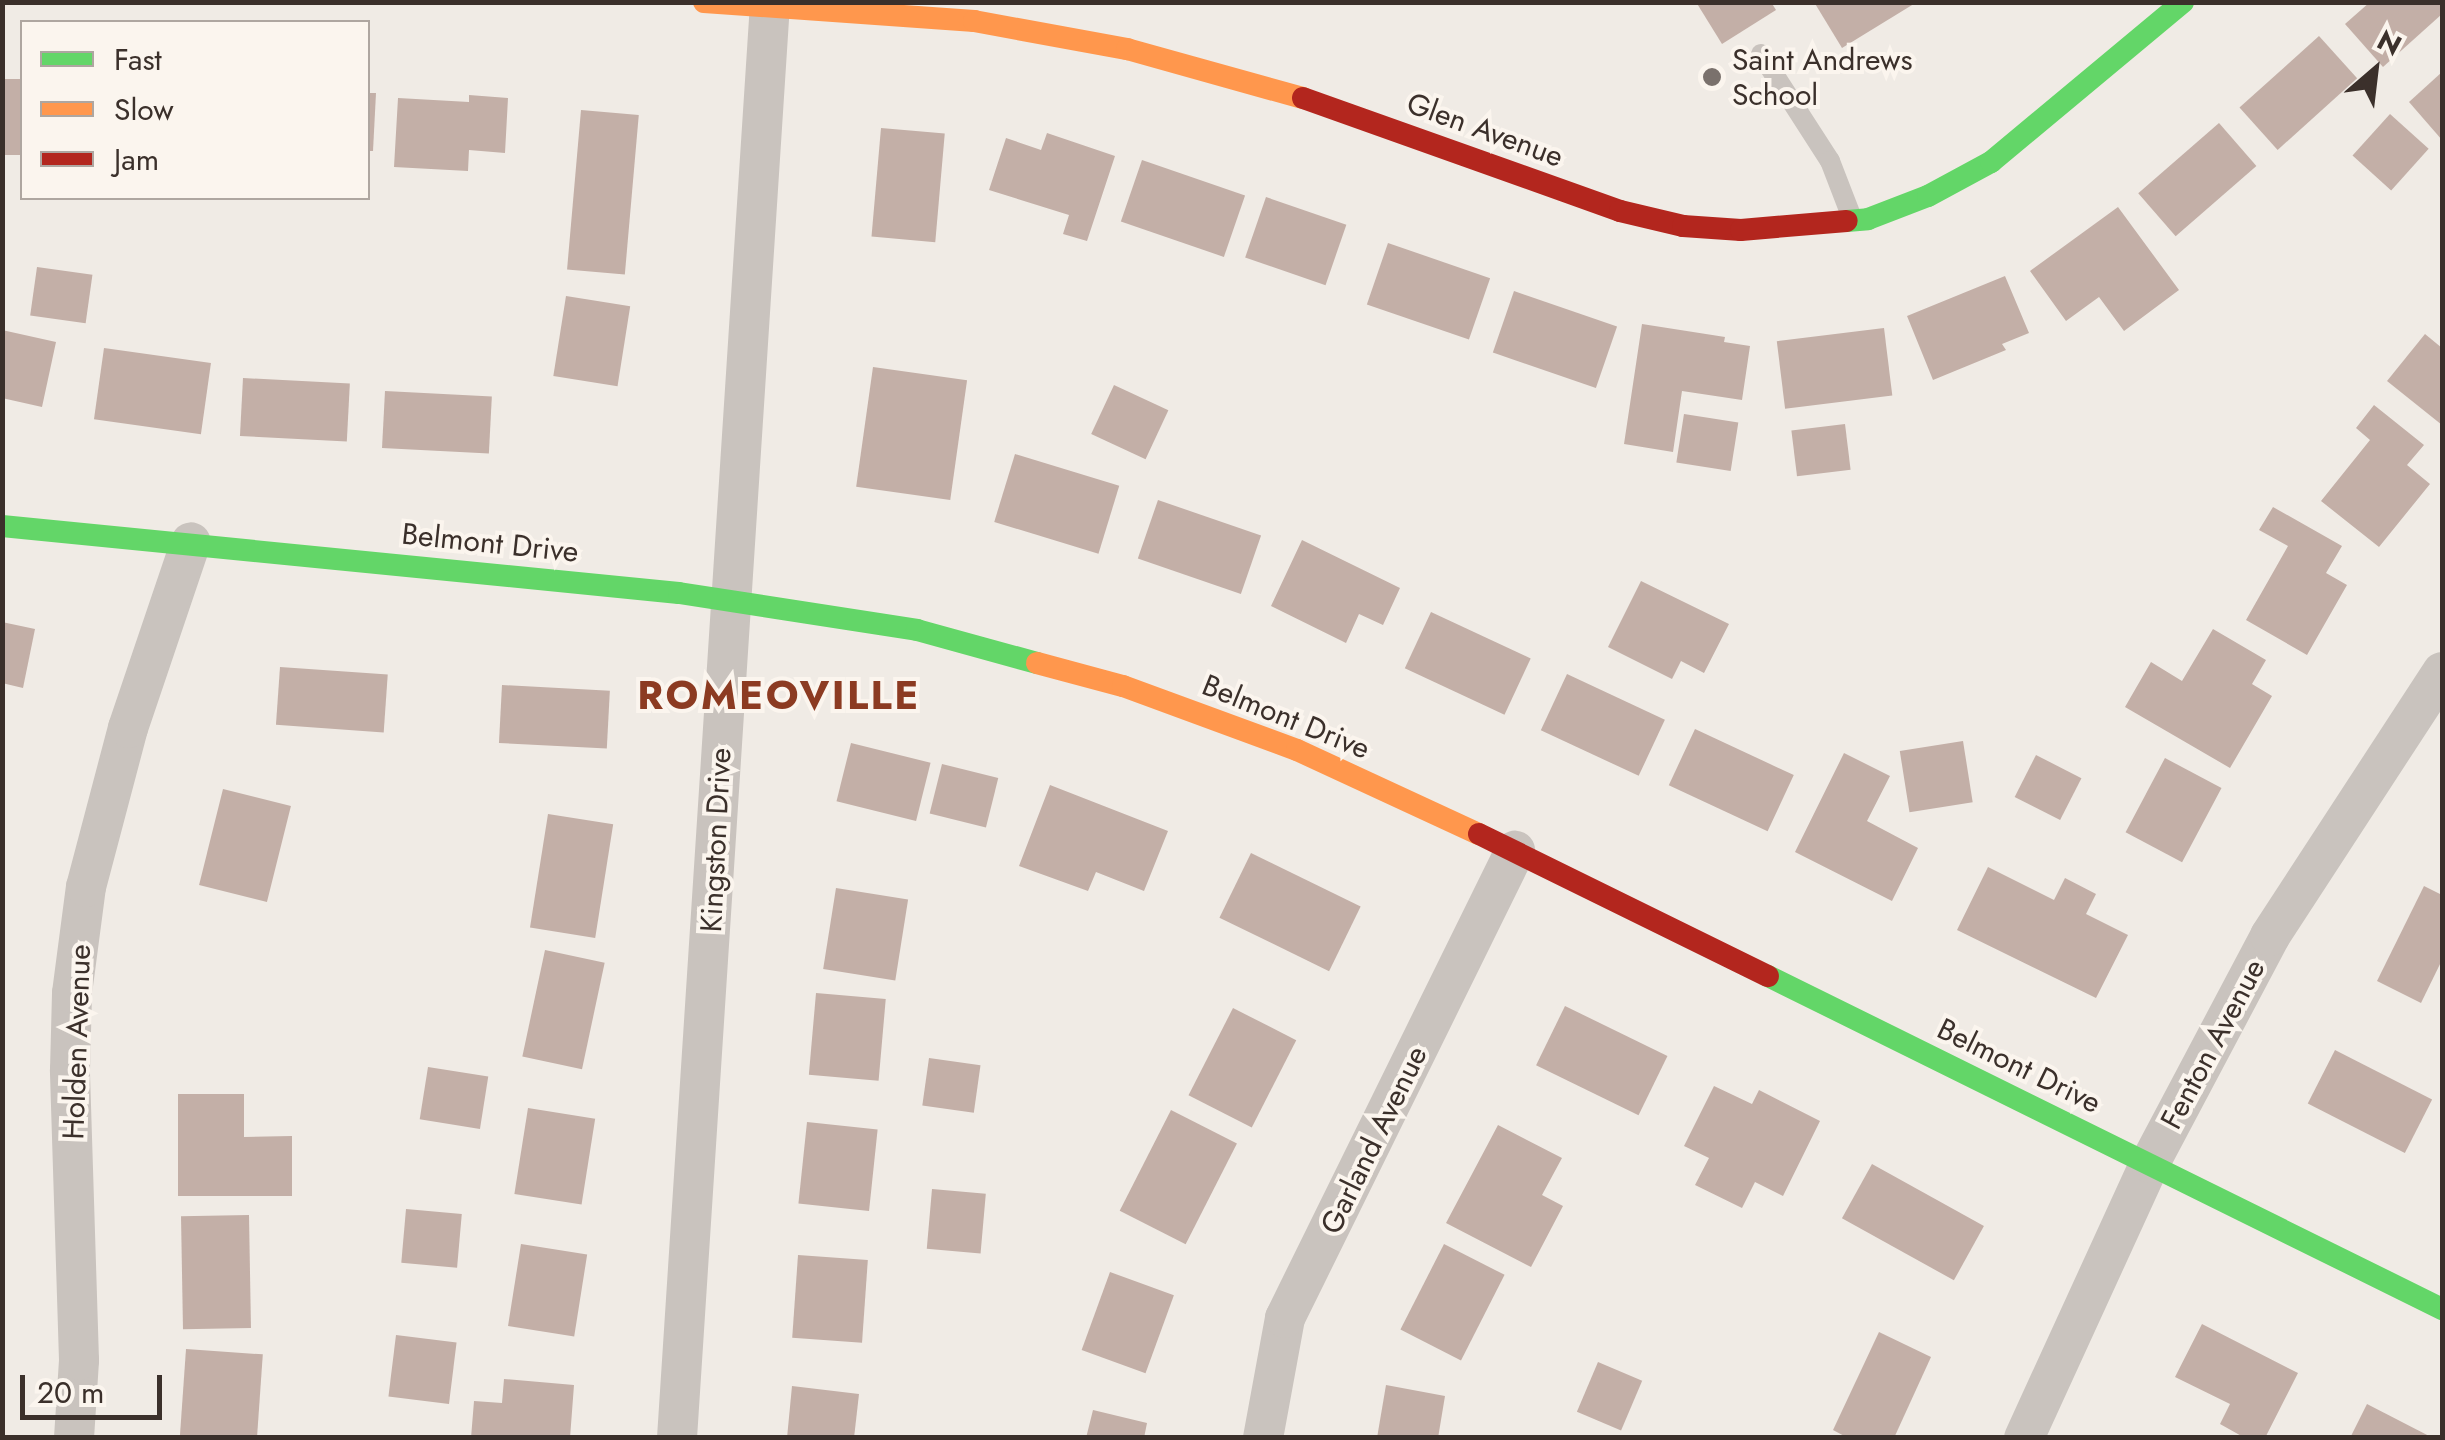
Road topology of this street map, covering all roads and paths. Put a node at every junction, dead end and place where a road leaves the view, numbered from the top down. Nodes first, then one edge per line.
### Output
1 (704, 2) edge
2 (2183, 2) edge
3 (770, 4) edge
4 (1762, 54) dead end
5 (1853, 221) junction
6 (2, 526) edge
7 (191, 542) junction
8 (730, 602) junction
9 (2442, 672) edge
10 (1515, 851) junction
11 (2150, 1163) junction
12 (2442, 1308) edge
13 (74, 1438) edge
14 (677, 1438) edge
15 (1263, 1438) edge
16 (2024, 1438) edge

1 - 3 street, Glen Avenue
2 - 5 street, Glen Avenue
3 - 5 street, Glen Avenue
3 - 8 street, Kingston Drive
4 - 5 lane
6 - 7 street, Belmont Drive
7 - 8 street, Belmont Drive
7 - 13 street, Holden Avenue
8 - 10 street, Belmont Drive
8 - 14 street, Kingston Drive
9 - 11 street, Fenton Avenue
10 - 11 street, Belmont Drive
10 - 15 street, Garland Avenue
11 - 12 street, Belmont Drive
11 - 16 street, Fenton Avenue

